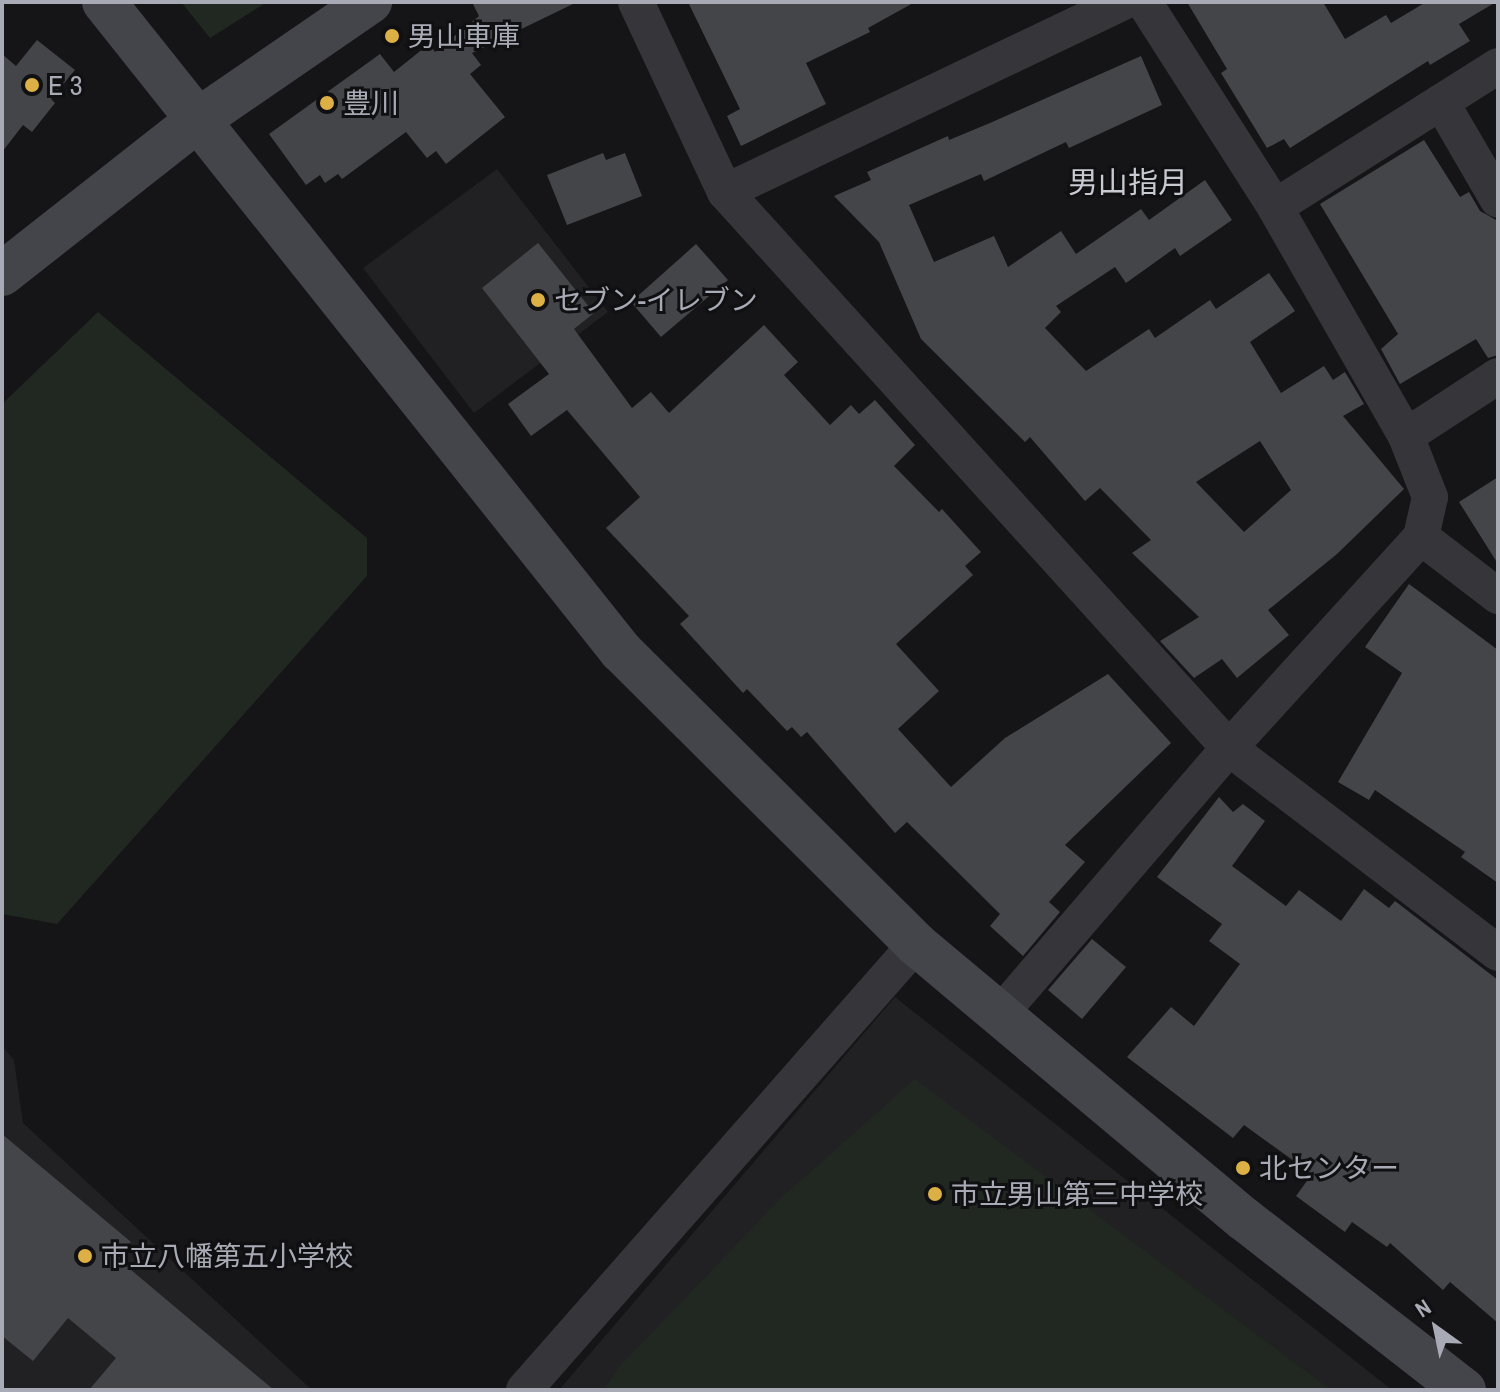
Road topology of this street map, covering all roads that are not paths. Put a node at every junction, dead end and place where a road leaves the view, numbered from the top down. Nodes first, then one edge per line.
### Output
1 (104, 2) edge
2 (370, 2) edge
3 (636, 2) edge
4 (1124, 2) edge
5 (1144, 2) edge
6 (1498, 66) edge
7 (1441, 102) junction
8 (198, 120) junction
9 (725, 192) junction
10 (1498, 200) edge
11 (1275, 207) junction
12 (2, 274) edge
13 (1498, 376) edge
14 (1406, 436) junction
15 (1421, 537) junction
16 (1498, 596) edge
17 (1229, 748) junction
18 (916, 944) junction
19 (1498, 953) edge
20 (1000, 1014) junction
21 (524, 1390) edge
22 (1464, 1390) edge

1 - 8 street
2 - 8 street
3 - 9 street
4 - 9 street
5 - 11 street
6 - 7 street
7 - 10 street
7 - 11 street
8 - 12 street
8 - 18 street
9 - 17 street
11 - 14 street
13 - 14 street
14 - 15 street
15 - 16 street
15 - 17 street
17 - 19 street
17 - 20 street
18 - 20 street
18 - 21 street
20 - 22 street

